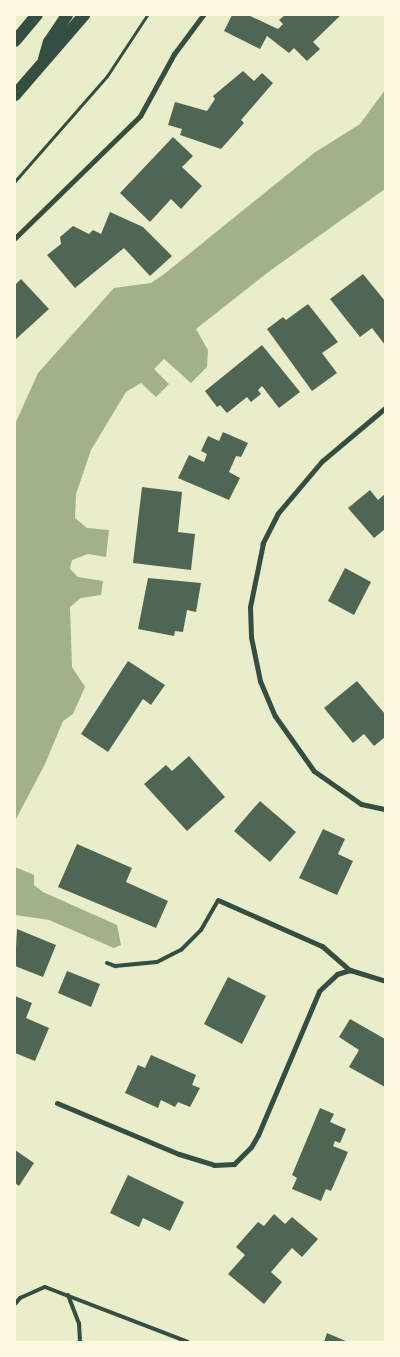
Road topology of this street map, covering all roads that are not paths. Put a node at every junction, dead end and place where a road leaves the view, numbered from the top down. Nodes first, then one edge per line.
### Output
1 (37, 15) edge
2 (67, 15) edge
3 (84, 15) edge
4 (203, 15) edge
5 (15, 41) edge
6 (42, 64) junction
7 (15, 95) edge
8 (15, 238) edge
9 (385, 408) edge
10 (385, 809) edge
11 (218, 900) joint
12 (107, 963) dead end
13 (350, 970) junction
14 (385, 981) edge
15 (57, 1103) dead end
16 (68, 1295) junction
17 (15, 1304) edge
18 (80, 1342) edge
19 (188, 1342) edge

1 - 5 main road
2 - 6 main road
3 - 6 main road
4 - 8 street
6 - 7 main road
9 - 10 street
11 - 12 lane
11 - 13 street
13 - 14 street
13 - 15 street
16 - 17 lane
16 - 18 lane
16 - 19 lane

